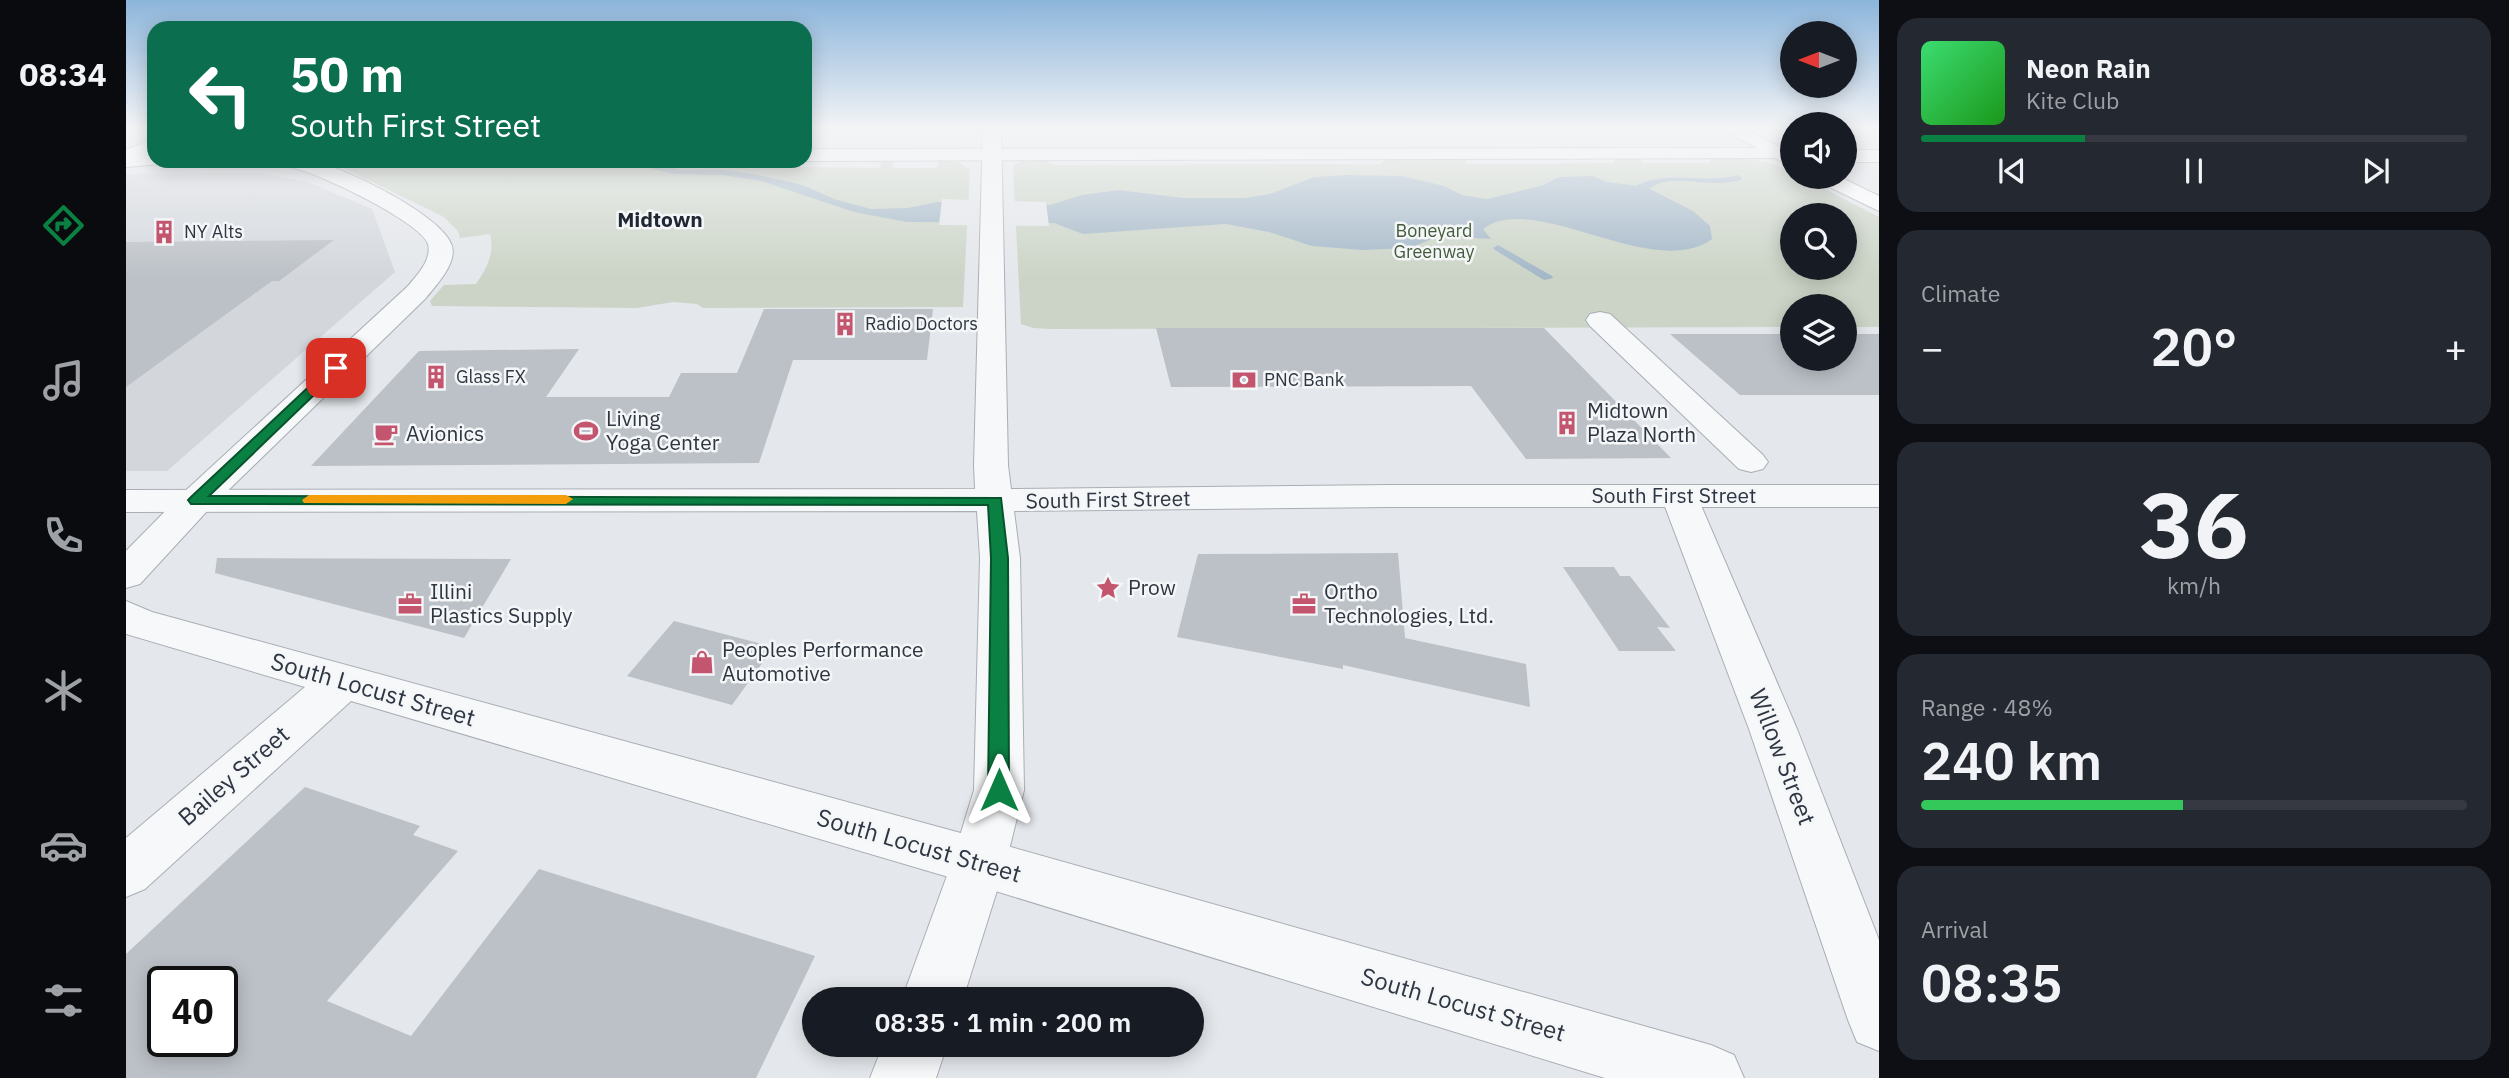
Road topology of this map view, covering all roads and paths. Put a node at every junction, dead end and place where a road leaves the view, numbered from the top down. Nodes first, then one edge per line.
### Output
1 (331, 177) edge
2 (993, 177) edge
3 (1848, 189) edge
4 (1879, 204) edge
5 (1600, 320) dead end
6 (1751, 462) dead end
7 (1679, 496) junction
8 (1879, 496) edge
9 (196, 500) junction
10 (126, 501) edge
11 (996, 501) junction
12 (126, 575) edge
13 (126, 616) edge
14 (343, 681) junction
15 (979, 862) junction
16 (126, 872) edge
17 (937, 987) edge
18 (1879, 1020) edge
19 (911, 1057) edge
20 (903, 1078) edge
21 (1711, 1078) edge

1 - 9 street
2 - 11 street
3 - 4 main road
5 - 6 street
7 - 8 street, South First Street
7 - 11 street, South First Street
7 - 18 street, Willow Street
9 - 10 street, South First Street
9 - 11 street, South First Street
9 - 12 street
11 - 15 street
13 - 14 street, South Locust Street
14 - 15 street, South Locust Street
14 - 16 street, Bailey Street
15 - 17 street
15 - 21 street, South Locust Street
19 - 20 street

